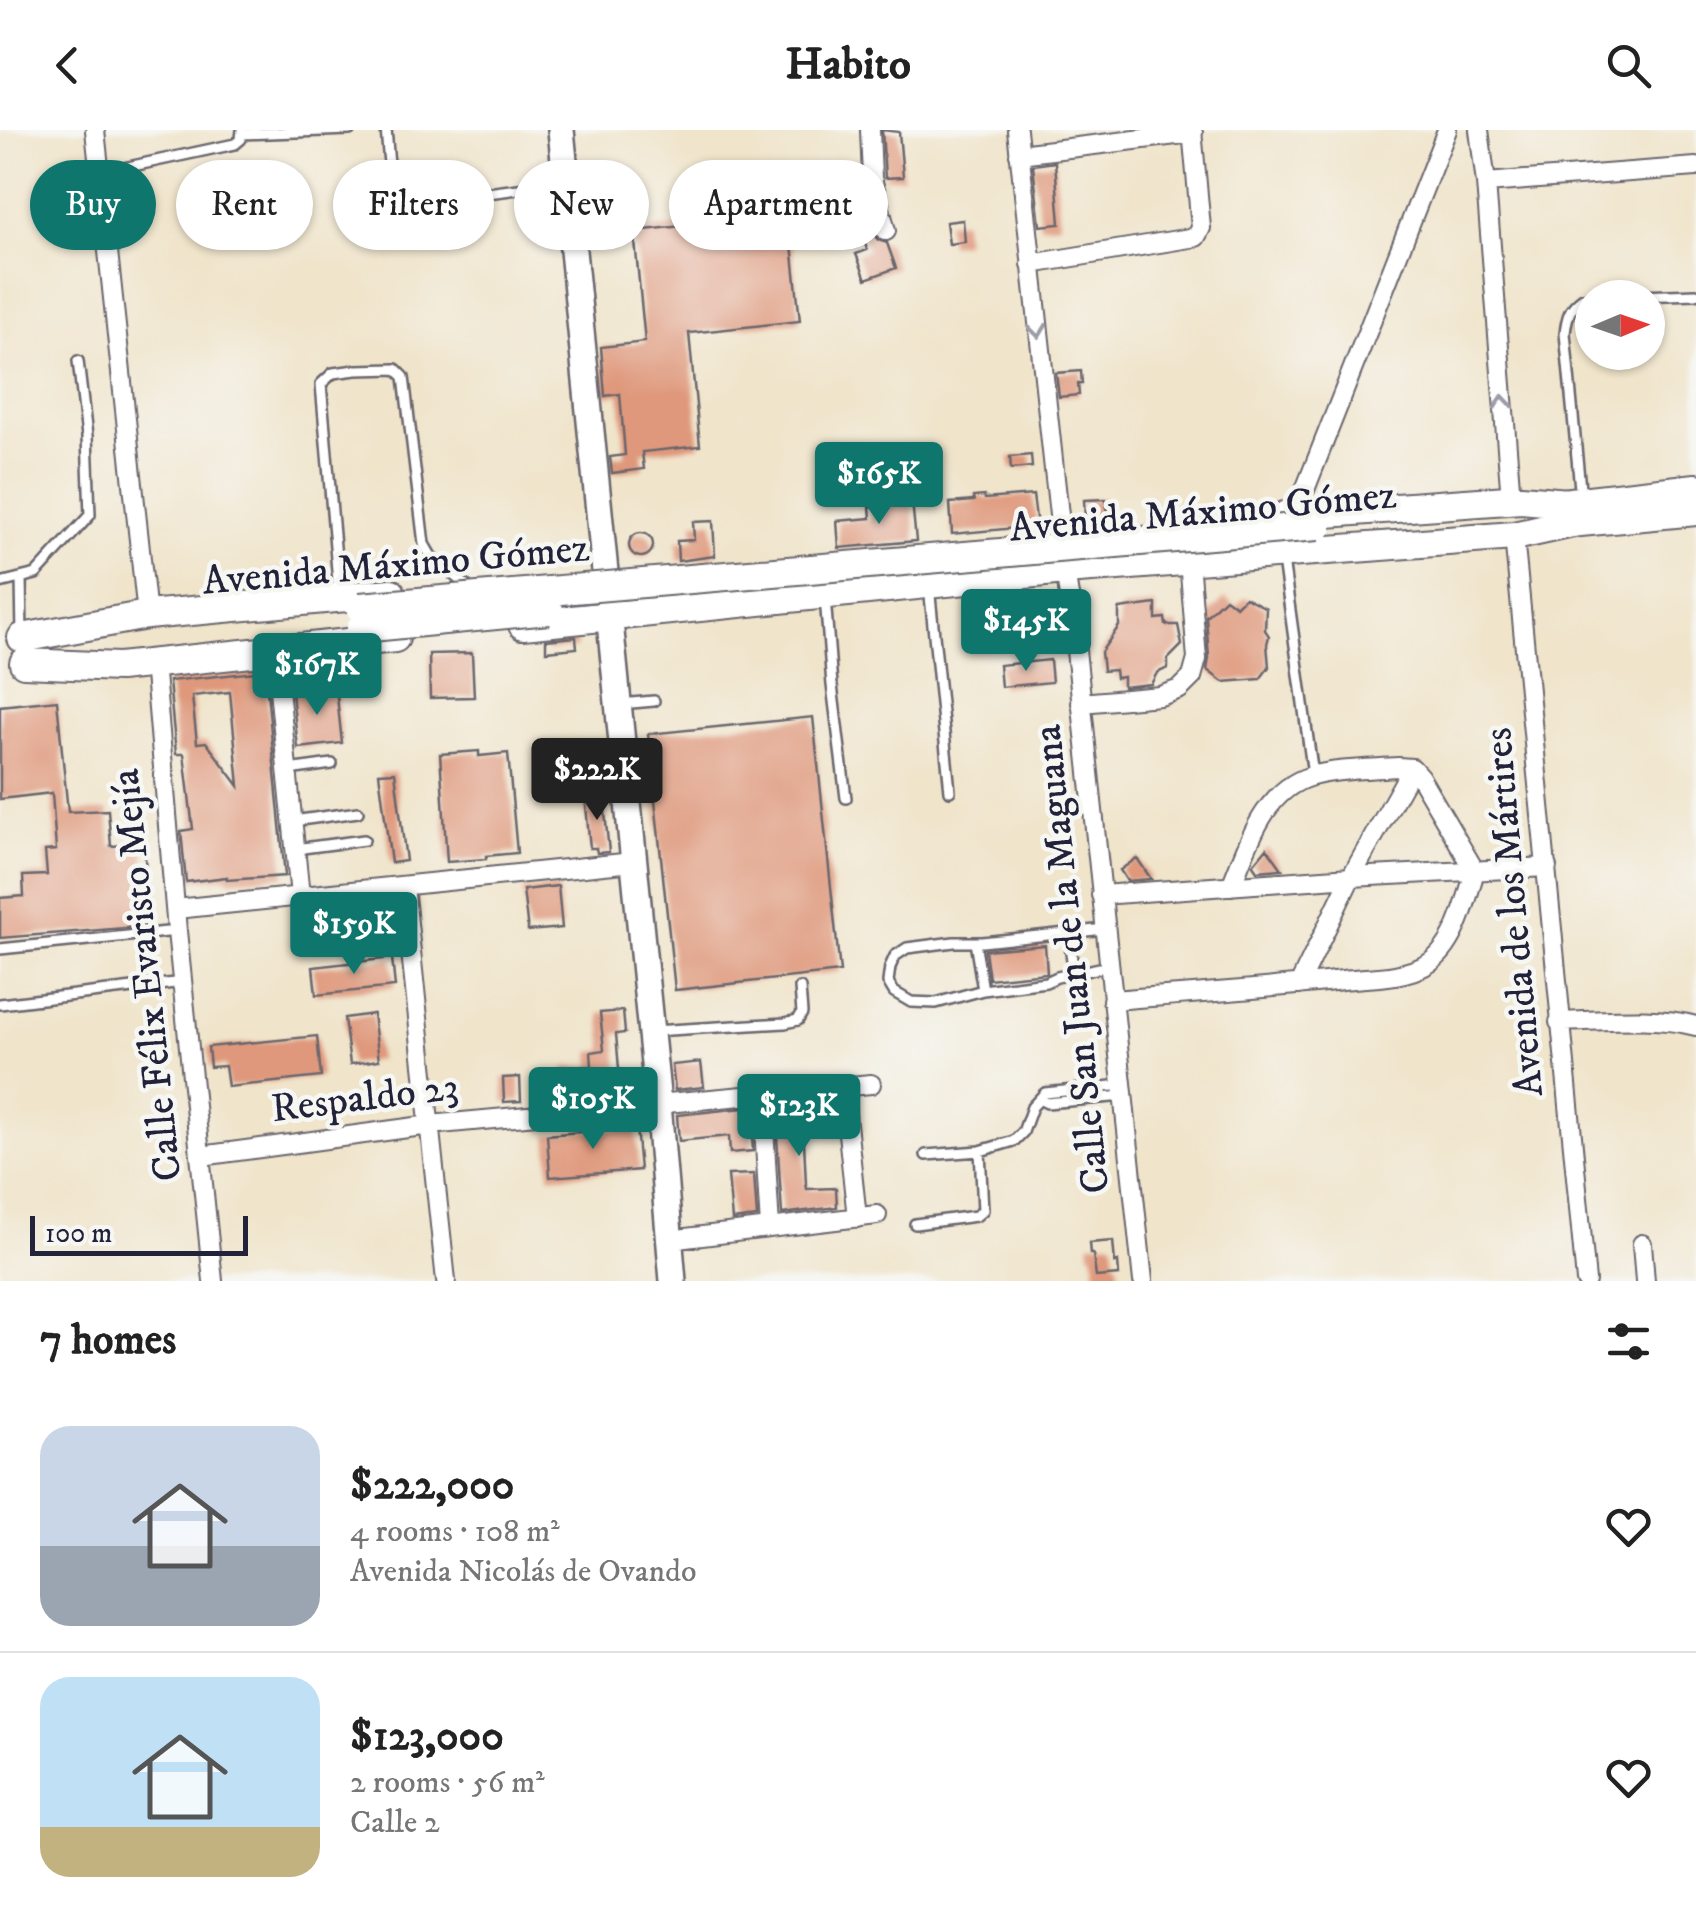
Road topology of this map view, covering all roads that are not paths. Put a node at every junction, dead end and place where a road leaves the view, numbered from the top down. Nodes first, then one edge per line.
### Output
1 (95, 130) edge
2 (350, 130) edge
3 (386, 130) edge
4 (561, 130) edge
5 (870, 130) edge
6 (1017, 130) edge
7 (1447, 130) edge
8 (1478, 130) edge
9 (242, 132) edge
10 (1193, 132) edge
11 (1019, 154) junction
12 (99, 160) edge
13 (564, 160) edge
14 (871, 160) edge
15 (156, 161) edge
16 (1696, 167) edge
17 (1486, 183) junction
18 (514, 190) edge
19 (109, 250) edge
20 (573, 250) edge
21 (1031, 264) junction
22 (1696, 294) edge
23 (78, 360) dead end
24 (1696, 488) edge
25 (1510, 499) junction
26 (1574, 509) junction
27 (1696, 511) edge
28 (1310, 528) junction
29 (1062, 535) junction
30 (1514, 536) junction
31 (1282, 552) junction
32 (1189, 560) junction
33 (1065, 570) junction
34 (21, 578) junction
35 (607, 579) junction
36 (0, 583) edge
37 (468, 588) junction
38 (825, 594) junction
39 (930, 596) dead end
40 (354, 610) junction
41 (147, 615) junction
42 (609, 616) junction
43 (275, 650) junction
44 (11, 652) edge
45 (154, 662) junction
46 (654, 701) dead end
47 (1081, 703) junction
48 (618, 704) junction
49 (332, 764) dead end
50 (1412, 768) junction
51 (288, 770) junction
52 (1313, 775) junction
53 (950, 791) dead end
54 (846, 798) dead end
55 (358, 812) dead end
56 (293, 821) junction
57 (364, 840) dead end
58 (296, 849) junction
59 (633, 862) junction
60 (1546, 867) junction
61 (1476, 871) junction
62 (1351, 878) junction
63 (404, 886) junction
64 (1231, 886) junction
65 (1101, 895) junction
66 (300, 896) junction
67 (176, 909) junction
68 (1104, 929) junction
69 (177, 931) junction
70 (1068, 933) junction
71 (975, 942) junction
72 (0, 949) edge
73 (1109, 966) junction
74 (1074, 973) junction
75 (184, 982) junction
76 (1299, 986) junction
77 (800, 988) dead end
78 (984, 990) junction
79 (1112, 1000) junction
80 (0, 1004) edge
81 (1560, 1022) junction
82 (1696, 1026) edge
83 (651, 1032) junction
84 (870, 1084) dead end
85 (843, 1086) junction
86 (1122, 1091) junction
87 (762, 1093) junction
88 (658, 1104) junction
89 (430, 1125) junction
90 (980, 1151) junction
91 (926, 1155) dead end
92 (201, 1156) junction
93 (877, 1215) dead end
94 (857, 1218) junction
95 (915, 1224) dead end
96 (770, 1228) junction
97 (669, 1240) junction
98 (1642, 1244) dead end
99 (213, 1281) edge
100 (446, 1281) edge
101 (673, 1281) edge
102 (1143, 1281) edge
103 (1586, 1281) edge
104 (1644, 1281) edge

1 - 12 street
2 - 9 lane
3 - 18 lane
4 - 13 main road
5 - 14 street
6 - 11 street
7 - 28 street
8 - 17 street
9 - 15 lane
10 - 11 street
10 - 21 street
11 - 21 street
16 - 17 street
25 -> 17 street
19 - 41 street
20 - 35 main road
21 -> 29 street
22 - 26 lane
23 - 34 lane
24 - 26 main road, Avenida Máximo Gómez
25 - 26 main road
25 - 28 main road
26 - 27 main road, Avenida Máximo Gómez
26 - 28 main road, Avenida Máximo Gómez
26 - 30 main road
28 - 29 main road
28 - 40 main road, Avenida Máximo Gómez, bridge
29 - 33 street, Calle San Juan de la Maguana
29 - 35 main road
30 - 31 main road
30 - 60 street, Avenida de los Mártires
31 - 32 main road
31 - 52 lane
32 - 33 main road
32 - 47 street
33 - 38 main road
33 - 47 street, Calle San Juan de la Maguana
34 - 36 lane
34 - 44 lane
35 - 37 main road
35 - 42 main road
37 - 40 main road
37 - 40 lane
38 - 42 main road
38 - 54 lane
39 - 53 lane
40 - 41 main road
40 - 44 main road, Avenida Máximo Gómez
41 - 44 main road
42 - 43 main road
42 - 48 main road
43 - 45 main road
43 - 51 street
44 - 45 main road
45 - 67 street, Calle Félix Evaristo Mejía
46 - 48 lane
47 - 65 street, Calle San Juan de la Maguana
48 - 59 main road
49 - 51 lane
50 - 52 street
50 - 61 street
50 - 62 street
51 - 56 street
52 - 64 street
55 - 56 lane
56 - 58 street
57 - 58 lane
58 - 66 street
59 - 63 street
59 - 83 main road
60 - 61 street
60 - 81 street, Avenida de los Mártires
61 - 62 street
61 - 76 street
62 - 64 street
62 - 76 street
63 - 66 street
63 - 89 street
64 - 65 street
65 - 68 street, Calle San Juan de la Maguana
66 - 67 street
67 - 69 street, Calle Félix Evaristo Mejía
68 - 70 lane
68 - 73 street, Calle San Juan de la Maguana
69 - 72 lane
69 - 75 street, Calle Félix Evaristo Mejía
70 - 71 lane
70 - 74 lane
71 - 78 lane
71 - 78 lane
73 - 74 lane
73 - 79 street, Calle San Juan de la Maguana
74 - 78 lane
75 - 80 lane
75 - 92 street, Calle Félix Evaristo Mejía
76 - 79 street
77 - 83 lane
79 - 86 street, Calle San Juan de la Maguana
81 - 82 street
81 - 103 street, Avenida de los Mártires
83 - 88 main road
84 - 85 street, Respaldo 23
85 - 87 street, Respaldo 23
85 - 94 street
86 - 90 lane
86 - 102 street, Calle San Juan de la Maguana
87 - 88 street, Respaldo 23
87 - 96 street
88 - 89 street, Respaldo 23
88 - 97 main road
89 - 92 street, Respaldo 23
89 - 100 street
90 - 91 lane
90 - 95 lane
92 - 99 street, Calle Félix Evaristo Mejía
93 - 94 street
94 - 96 street
96 - 97 street
97 - 101 main road
98 - 104 street

